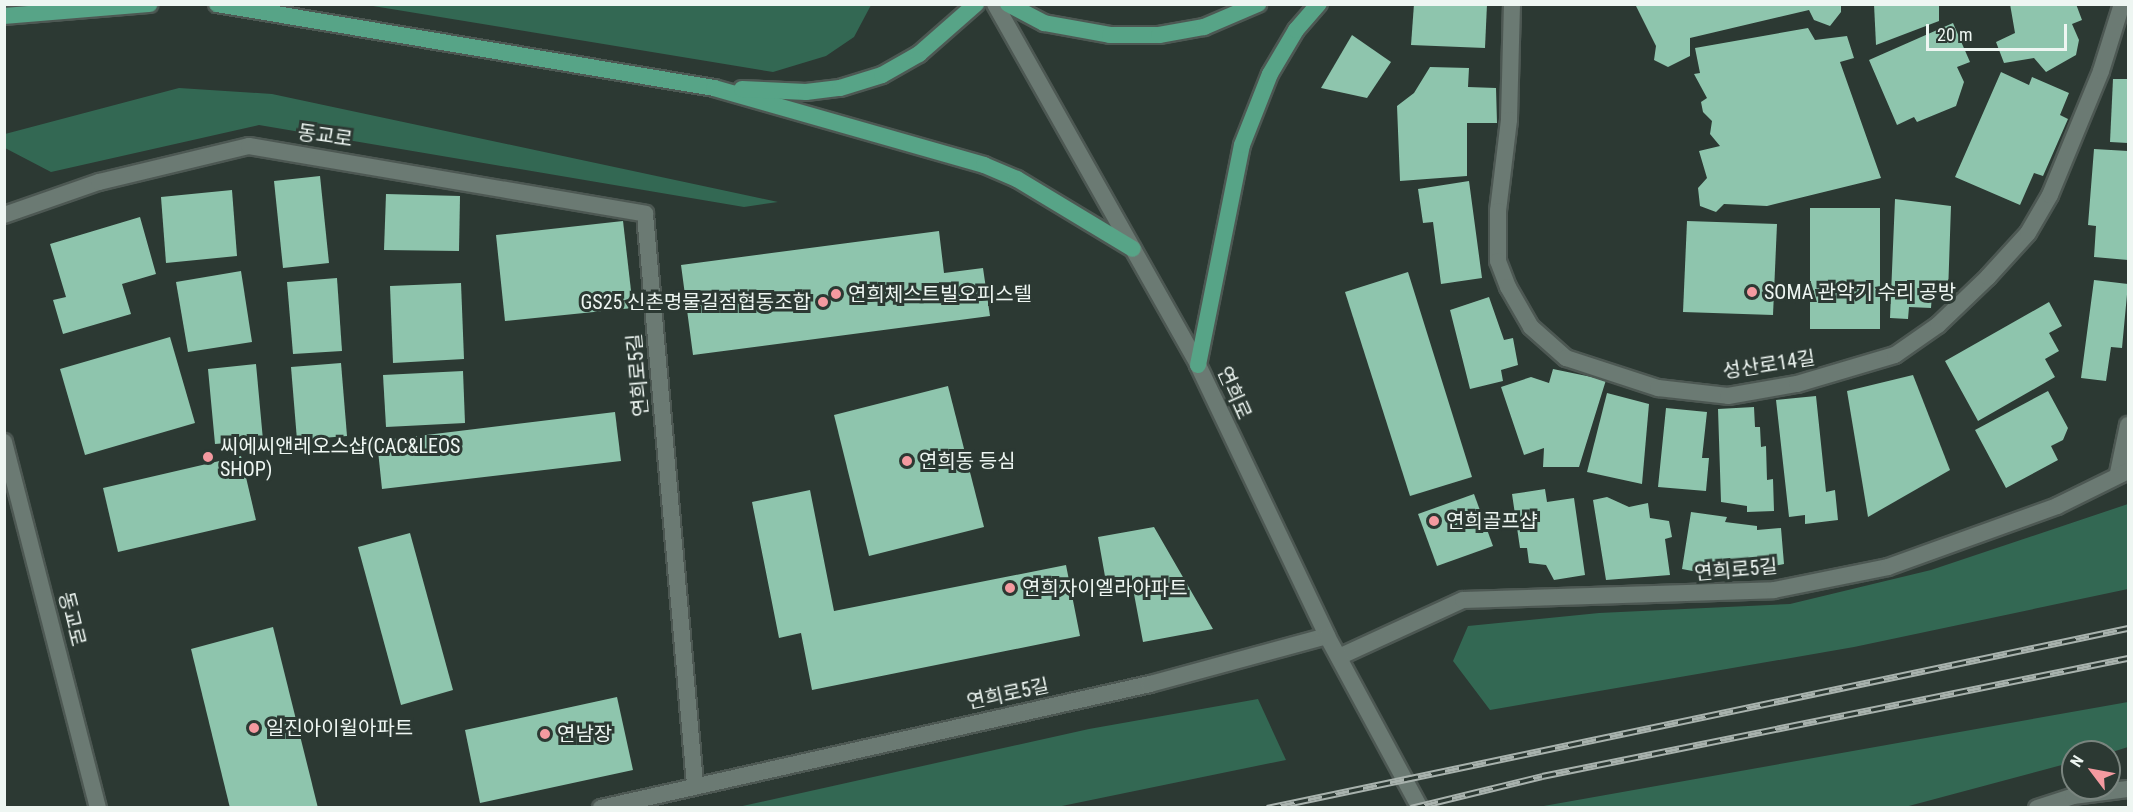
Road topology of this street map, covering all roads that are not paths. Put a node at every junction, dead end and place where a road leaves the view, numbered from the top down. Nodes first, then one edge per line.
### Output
1 (150, 4) edge
2 (217, 4) edge
3 (976, 4) edge
4 (995, 4) edge
5 (1008, 4) edge
6 (1258, 4) edge
7 (1319, 4) edge
8 (1512, 4) edge
9 (2122, 4) edge
10 (4, 16) edge
11 (714, 88) junction
12 (645, 214) joint
13 (4, 215) edge
14 (1133, 249) junction
15 (1198, 365) junction
16 (2128, 425) edge
17 (4, 442) edge
18 (2123, 472) edge
19 (1327, 636) junction
20 (1339, 657) junction
21 (695, 784) junction
22 (2061, 800) edge
23 (98, 807) edge
24 (601, 807) edge
25 (1420, 807) edge
26 (2037, 807) edge

1 - 10 main road
2 - 11 main road
3 - 11 main road
4 - 14 street, 연희로
5 - 6 main road
7 - 15 main road
8 - 9 street, 성산로14길
11 - 14 main road
12 - 13 street, 동교로
12 - 21 street, 연희로5길
14 - 15 street, 연희로
15 - 19 street, 연희로
16 - 18 street
17 - 23 street, 동교로
18 - 20 street, 연희로5길
19 - 20 street, 연희로
19 - 21 street, 연희로5길
20 - 25 street, 연희로
21 - 24 street, 연희로5길
22 - 26 street

